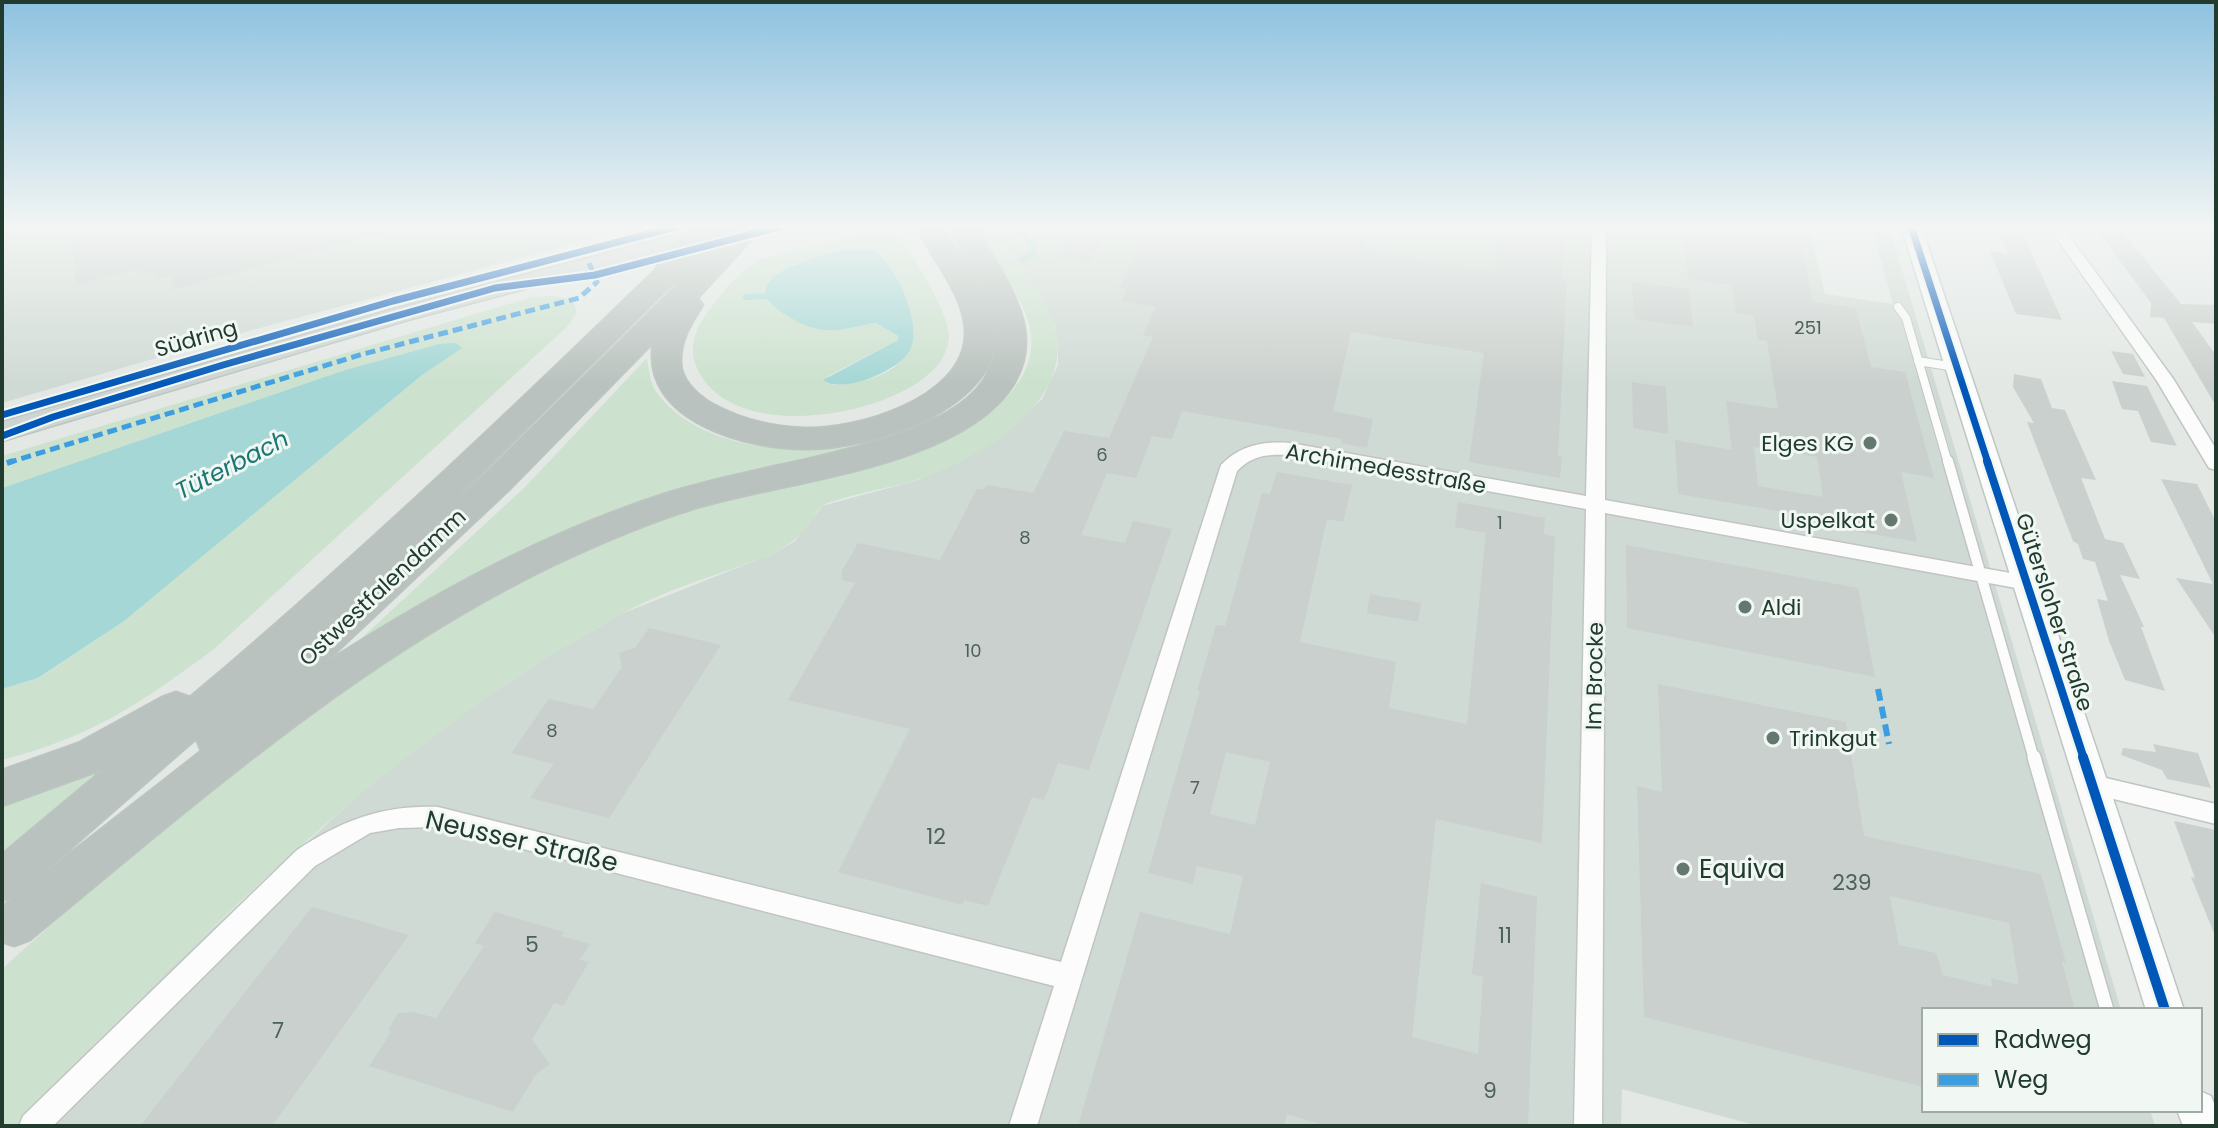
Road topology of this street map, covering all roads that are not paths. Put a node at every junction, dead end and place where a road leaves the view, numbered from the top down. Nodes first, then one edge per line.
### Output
1 (477, 279) edge
2 (537, 279) edge
3 (662, 279) edge
4 (701, 279) edge
5 (708, 279) edge
6 (957, 279) edge
7 (989, 279) edge
8 (1598, 279) edge
9 (1928, 279) edge
10 (2093, 279) edge
11 (1898, 307) dead end
12 (1918, 361) junction
13 (1957, 367) junction
14 (2, 415) edge
15 (2, 432) edge
16 (2216, 464) edge
17 (1596, 506) junction
18 (1981, 574) junction
19 (2027, 583) junction
20 (301, 625) junction
21 (2093, 785) junction
22 (2, 788) edge
23 (2216, 814) edge
24 (2, 881) edge
25 (8, 930) edge
26 (1069, 977) junction
27 (2106, 1008) edge
28 (2164, 1008) edge
29 (33, 1126) edge
30 (1023, 1126) edge
31 (1588, 1126) edge

1 - 14 main road, Südring
2 - 15 main road, Südring
3 - 20 highway, Ostwestfalendamm, bridge
4 - 25 highway, Ostwestfalendamm
5 - 6 highway
7 - 25 highway
8 - 17 street, Im Brocke
9 - 13 street, Gütersloher Straße
10 - 16 street
11 - 12 lane
12 - 13 lane
12 - 18 lane
13 - 19 street, Gütersloher Straße
17 - 18 street, Archimedesstraße
17 - 26 street, Archimedesstraße
17 - 31 street, Im Brocke
18 - 19 street, Archimedesstraße
18 - 27 lane
19 - 21 street, Gütersloher Straße
20 - 22 highway
20 - 24 highway, Ostwestfalendamm
21 - 23 street
21 - 28 street, Gütersloher Straße
26 - 29 street, Neusser Straße
26 - 30 street, Archimedesstraße

